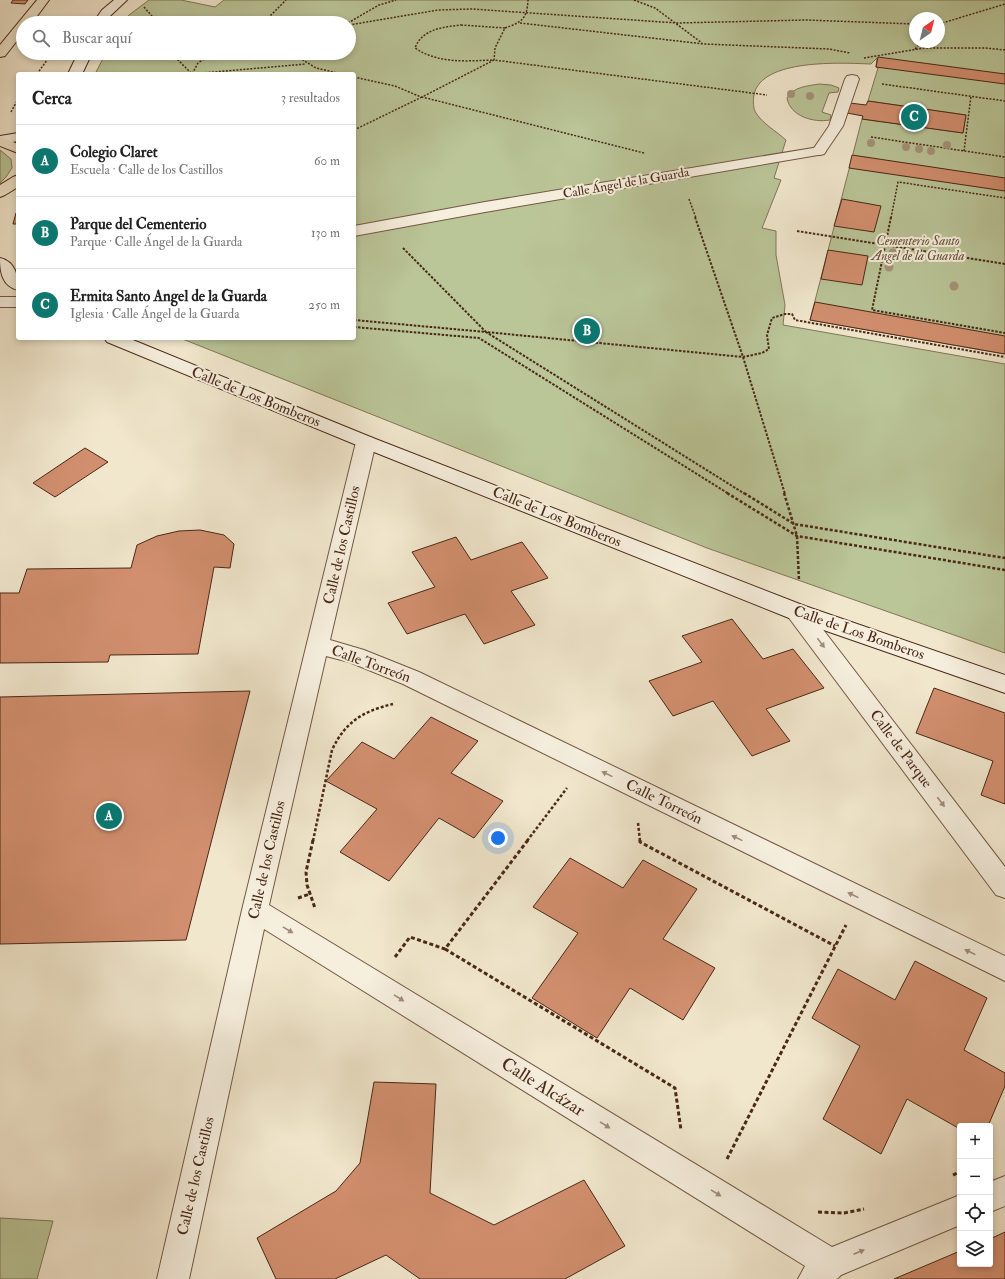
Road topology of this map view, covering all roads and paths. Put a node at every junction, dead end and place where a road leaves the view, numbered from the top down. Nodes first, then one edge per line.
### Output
1 (43, 0) edge
2 (121, 0) edge
3 (286, 0) edge
4 (396, 0) edge
5 (528, 0) edge
6 (634, 0) edge
7 (1005, 4) edge
8 (143, 6) dead end
9 (528, 13) junction
10 (30, 16) edge
11 (104, 16) edge
12 (152, 16) edge
13 (270, 16) edge
14 (356, 19) edge
15 (945, 22) edge
16 (356, 23) edge
17 (520, 23) junction
18 (677, 23) junction
19 (909, 24) edge
20 (505, 28) junction
21 (16, 34) edge
22 (704, 44) junction
23 (914, 50) joint
24 (1005, 50) edge
25 (0, 53) edge
26 (854, 55) dead end
27 (860, 58) dead end
28 (47, 60) edge
29 (81, 60) edge
30 (178, 60) edge
31 (202, 60) edge
32 (302, 60) edge
33 (494, 60) junction
34 (306, 64) junction
35 (38, 72) edge
36 (76, 72) edge
37 (189, 72) edge
38 (192, 72) edge
39 (214, 72) edge
40 (332, 72) edge
41 (356, 77) edge
42 (852, 79) dead end
43 (882, 84) dead end
44 (767, 95) dead end
45 (971, 96) junction
46 (422, 97) junction
47 (1005, 101) edge
48 (16, 103) edge
49 (11, 112) dead end
50 (356, 129) edge
51 (16, 137) edge
52 (871, 137) dead end
53 (0, 140) edge
54 (16, 148) edge
55 (964, 151) junction
56 (650, 155) dead end
57 (1005, 157) edge
58 (16, 181) edge
59 (0, 192) edge
60 (688, 197) dead end
61 (1005, 198) edge
62 (797, 230) dead end
63 (356, 231) edge
64 (886, 245) junction
65 (403, 248) dead end
66 (0, 263) edge
67 (1005, 264) edge
68 (16, 283) edge
69 (0, 302) edge
70 (16, 302) edge
71 (356, 320) edge
72 (356, 327) edge
73 (486, 332) junction
74 (1005, 332) edge
75 (118, 340) edge
76 (1005, 357) edge
77 (743, 358) junction
78 (366, 442) junction
79 (794, 524) junction
80 (797, 536) junction
81 (1005, 558) edge
82 (1005, 570) edge
83 (799, 582) dead end
84 (797, 612) junction
85 (318, 645) junction
86 (1005, 684) edge
87 (395, 703) dead end
88 (585, 763) junction
89 (1005, 887) edge
90 (255, 910) junction
91 (319, 912) dead end
92 (849, 918) dead end
93 (445, 949) junction
94 (392, 961) dead end
95 (1005, 969) edge
96 (682, 1137) dead end
97 (725, 1162) dead end
98 (957, 1173) edge
99 (945, 1178) dead end
100 (1005, 1191) edge
101 (993, 1196) edge
102 (871, 1206) dead end
103 (957, 1211) edge
104 (778, 1231) junction
105 (822, 1271) edge
106 (173, 1279) edge

1 - 10 main road
2 - 11 street
3 - 13 path
4 - 14 path
5 - 9 path
6 - 18 path
7 - 15 path
8 - 12 path
9 - 16 path
9 - 17 path
9 - 18 path
17 - 20 path
17 - 22 path
18 - 19 path
18 - 22 path
20 - 33 path
20 - 33 path
21 - 25 main road
22 - 26 path
23 - 24 path
23 - 27 path
28 - 35 path
29 - 36 street
30 - 37 path
31 - 38 path
32 - 34 path
33 - 44 path
33 - 46 path
34 - 39 path
34 - 40 path
41 - 46 path
42 - 63 street, Calle Ángel de la Guarda
43 - 45 path
45 - 47 path
45 - 55 path
46 - 50 path
46 - 56 path
48 - 49 path
51 - 53 street
52 - 55 path
53 - 54 main road
55 - 57 path
58 - 59 main road
60 - 77 path
61 - 64 path
62 - 64 path
64 - 67 path
64 - 74 path
65 - 73 path
66 - 68 street
69 - 70 street
71 - 73 path
72 - 80 path
73 - 77 path
73 - 79 path
75 - 78 street, Calle de Los Bomberos
76 - 77 path
77 - 79 path
78 - 84 street, Calle de Los Bomberos
78 - 85 street, Calle de los Castillos
79 - 80 path
79 - 81 path
80 - 82 path
80 - 83 path
84 - 86 street, Calle de Los Bomberos
84 -> 89 street, Calle de Parque
85 - 88 street, Calle Torreón
85 - 90 street, Calle de los Castillos
87 - 91 path
88 - 93 path
95 -> 88 street, Calle Torreón
90 -> 104 street, Calle Alcázar
90 - 106 street, Calle de los Castillos
92 - 97 path
93 - 94 path
93 - 96 path
98 - 99 path
100 - 101 street
102 - 104 path
105 -> 103 street
104 - 105 street, Calle Alcázar

